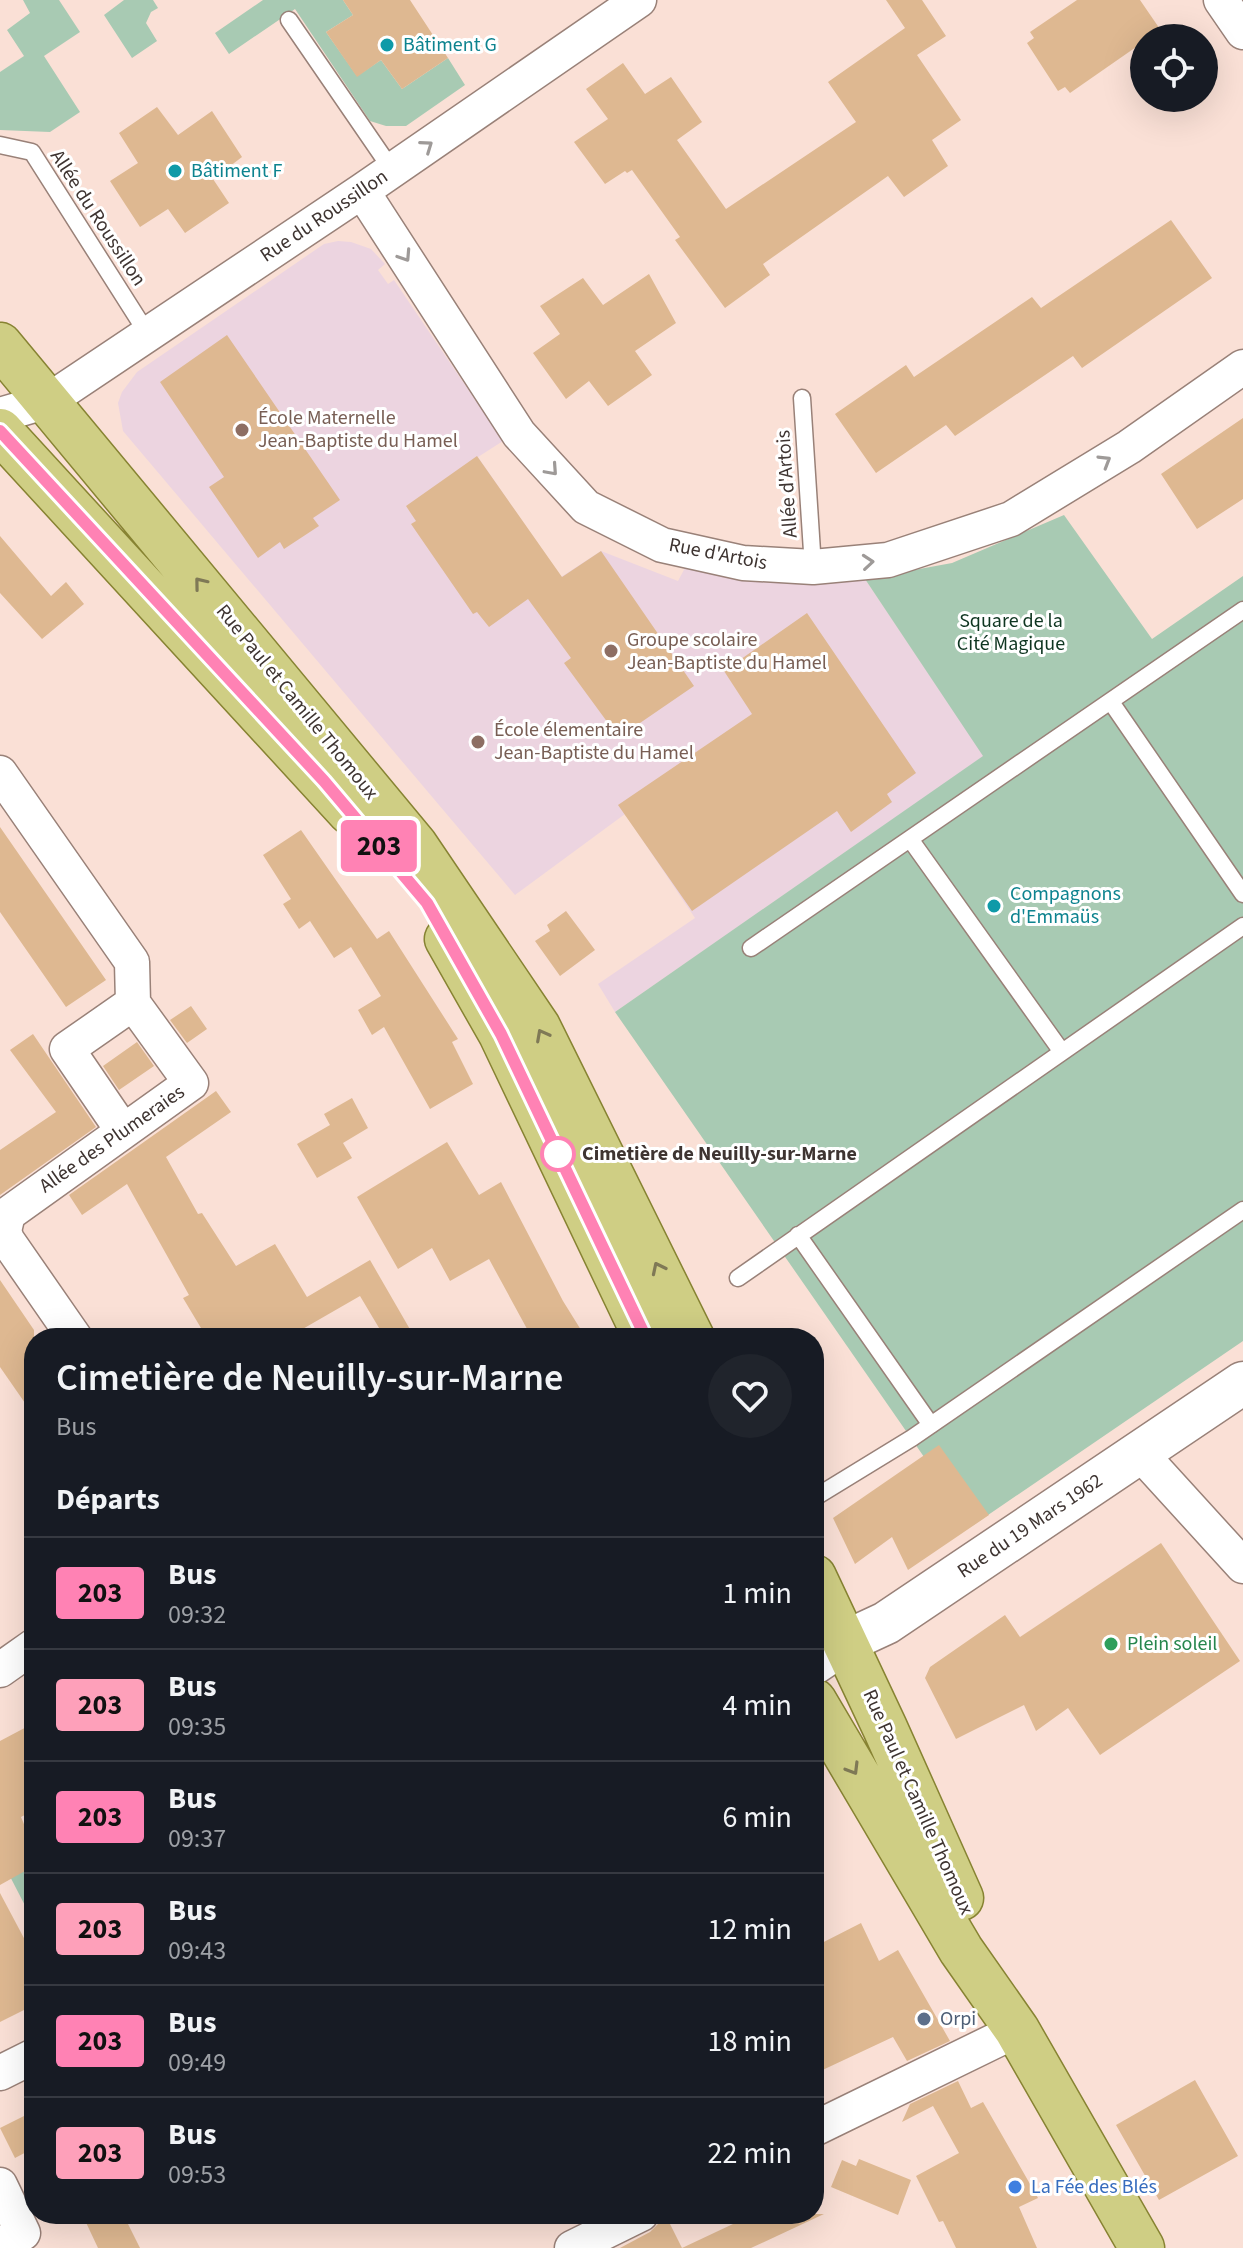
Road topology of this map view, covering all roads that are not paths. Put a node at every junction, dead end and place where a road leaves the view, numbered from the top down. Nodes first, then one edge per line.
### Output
1 (639, 0) edge
2 (1221, 0) edge
3 (289, 20) dead end
4 (1243, 32) edge
5 (0, 145) edge
6 (392, 170) junction
7 (362, 191) junction
8 (147, 333) junction
9 (0, 345) edge
10 (1243, 367) edge
11 (802, 398) dead end
12 (48, 401) junction
13 (0, 415) edge
14 (0, 431) edge
15 (813, 567) junction
16 (1243, 610) edge
17 (1111, 702) junction
18 (0, 773) edge
19 (910, 839) junction
20 (1243, 894) edge
21 (1243, 926) edge
22 (751, 948) dead end
23 (133, 1003) junction
24 (1062, 1052) junction
25 (123, 1131) junction
26 (1243, 1210) edge
27 (2, 1218) edge
28 (798, 1235) junction
29 (738, 1278) dead end
30 (68, 1328) edge
31 (641, 1328) edge
32 (687, 1328) edge
33 (1243, 1383) edge
34 (931, 1425) junction
35 (1140, 1453) junction
36 (824, 1492) edge
37 (1243, 1566) edge
38 (824, 1624) edge
39 (830, 1652) edge
40 (24, 1653) edge
41 (0, 1670) edge
42 (824, 1718) edge
43 (1017, 2030) junction
44 (24, 2061) edge
45 (0, 2073) edge
46 (824, 2124) edge
47 (0, 2185) edge
48 (621, 2224) edge
49 (0, 2245) edge
50 (572, 2248) edge
51 (1142, 2248) edge

6 -> 1 street, Rue du Roussillon
2 - 4 street
3 - 6 lane
5 - 8 lane, Allée du Roussillon
6 - 7 street, Rue du Roussillon
7 - 8 street, Rue du Roussillon
7 -> 15 street, Rue d'Artois
8 - 12 street, Rue du Roussillon
9 - 12 main road, Rue Paul et Camille Thomoux
15 -> 10 street, Rue d'Artois
11 - 15 lane, Allée d'Artois
12 - 13 street, Rue du Roussillon
32 -> 12 main road, Rue Paul et Camille Thomoux
14 - 31 main road, Rue Paul et Camille Thomoux
16 - 17 lane
17 - 19 lane
17 - 20 lane
18 - 23 street
19 - 22 lane
19 - 24 lane
21 - 24 lane
23 - 25 street
23 - 25 street, Allée des Plumeraies
24 - 28 lane
25 - 27 street, Allée des Plumeraies
26 - 34 lane
27 - 30 street, Allée des Plumeraies
28 - 29 lane
28 - 34 lane
33 - 35 street, Rue du 19 Mars 1962
34 - 36 lane
35 - 37 street
35 - 39 street, Rue du 19 Mars 1962
38 - 39 main road, Rue Paul et Camille Thomoux
39 - 43 main road, Rue Paul et Camille Thomoux
40 - 41 street
42 -> 43 main road, Rue Paul et Camille Thomoux
43 - 46 street
43 - 51 main road, Rue Paul et Camille Thomoux
44 - 45 street
47 - 49 street
48 - 50 street

